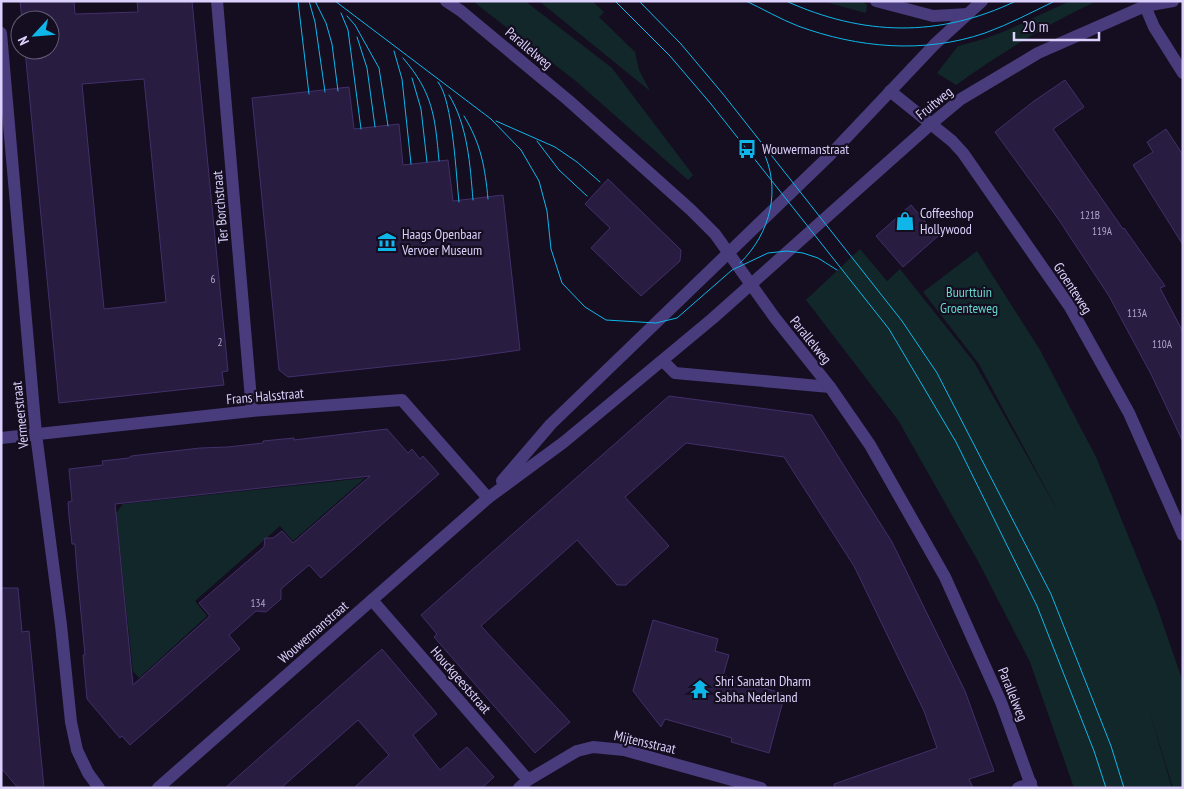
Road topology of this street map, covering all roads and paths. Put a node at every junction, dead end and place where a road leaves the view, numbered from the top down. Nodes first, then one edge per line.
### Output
1 (217, 1) edge
2 (446, 1) edge
3 (876, 1) edge
4 (982, 1) edge
5 (1173, 1) edge
6 (1145, 6) junction
7 (968, 14) junction
8 (1, 33) edge
9 (1183, 73) edge
10 (890, 91) junction
11 (931, 124) junction
12 (728, 252) junction
13 (751, 284) junction
14 (663, 361) junction
15 (830, 387) junction
16 (252, 411) junction
17 (36, 434) junction
18 (1, 438) edge
19 (488, 498) junction
20 (1183, 535) edge
21 (372, 600) junction
22 (524, 784) edge
23 (1031, 785) edge
24 (99, 788) edge
25 (158, 788) edge
26 (761, 788) edge
27 (1018, 788) edge

1 - 16 street, Ter Borchstraat
2 - 12 street, Parallelweg
3 - 7 street
4 - 7 street
5 - 6 street, Fruitweg
6 - 9 street
6 - 11 street, Fruitweg
7 - 10 street
8 - 17 street, Vermeerstraat
10 - 11 street, Groenteweg
10 - 12 street
11 - 13 street, Fruitweg
11 - 20 street, Groenteweg
12 - 13 street, Parallelweg
12 - 19 street, Wouwermanstraat
13 - 14 street, Wouwermanstraat
13 - 15 street, Parallelweg
14 - 15 street
14 - 19 street, Wouwermanstraat
15 - 23 street, Parallelweg
16 - 17 street, Frans Halsstraat
16 - 19 street, Frans Halsstraat
17 - 18 street, Frans Halsstraat
17 - 24 street, Vermeerstraat
19 - 21 street, Wouwermanstraat
21 - 22 street, Houckgeeststraat
21 - 25 street, Wouwermanstraat
22 - 26 street, Mijtensstraat
23 - 27 street

